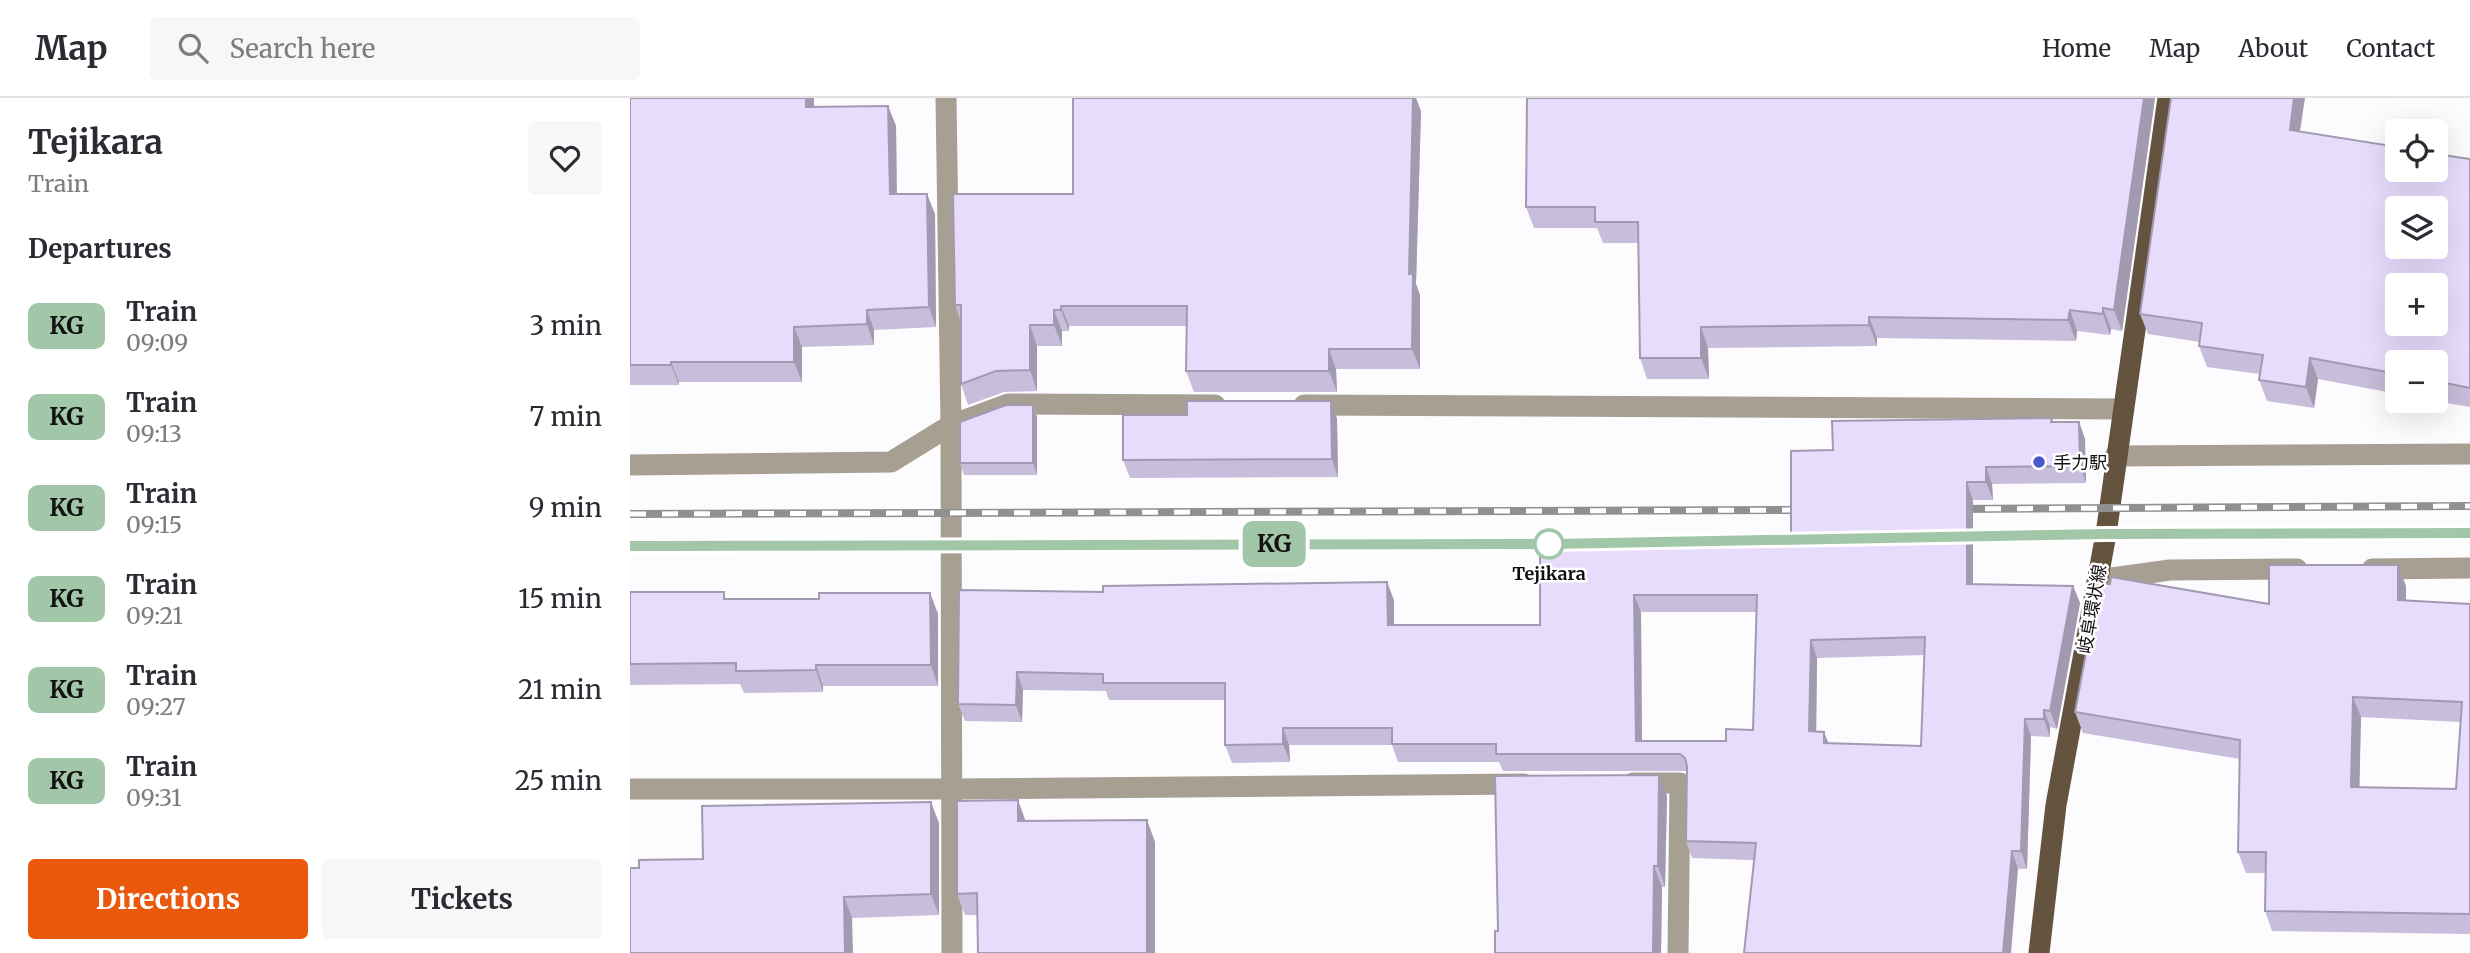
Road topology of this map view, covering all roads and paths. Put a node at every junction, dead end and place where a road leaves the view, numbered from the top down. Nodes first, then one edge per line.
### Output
1 (946, 98) edge
2 (2168, 98) edge
3 (1230, 405) edge
4 (1286, 405) edge
5 (2122, 409) junction
6 (951, 425) junction
7 (2470, 454) edge
8 (2115, 456) junction
9 (630, 465) edge
10 (2470, 568) edge
11 (2320, 569) edge
12 (2347, 569) edge
13 (2097, 580) junction
14 (1611, 783) edge
15 (1541, 784) edge
16 (630, 789) edge
17 (954, 789) junction
18 (952, 953) edge
19 (1678, 953) edge
20 (2039, 953) edge

1 - 6 street
2 - 5 main road, 岐阜環状線
3 - 6 street
4 - 5 street
5 - 8 main road, 岐阜環状線
6 - 9 street
6 - 17 street
7 - 8 street
8 - 13 main road, 岐阜環状線
10 - 12 street
11 - 13 street
13 - 20 main road, 岐阜環状線
14 - 19 street
15 - 17 street
16 - 17 street
17 - 18 street

